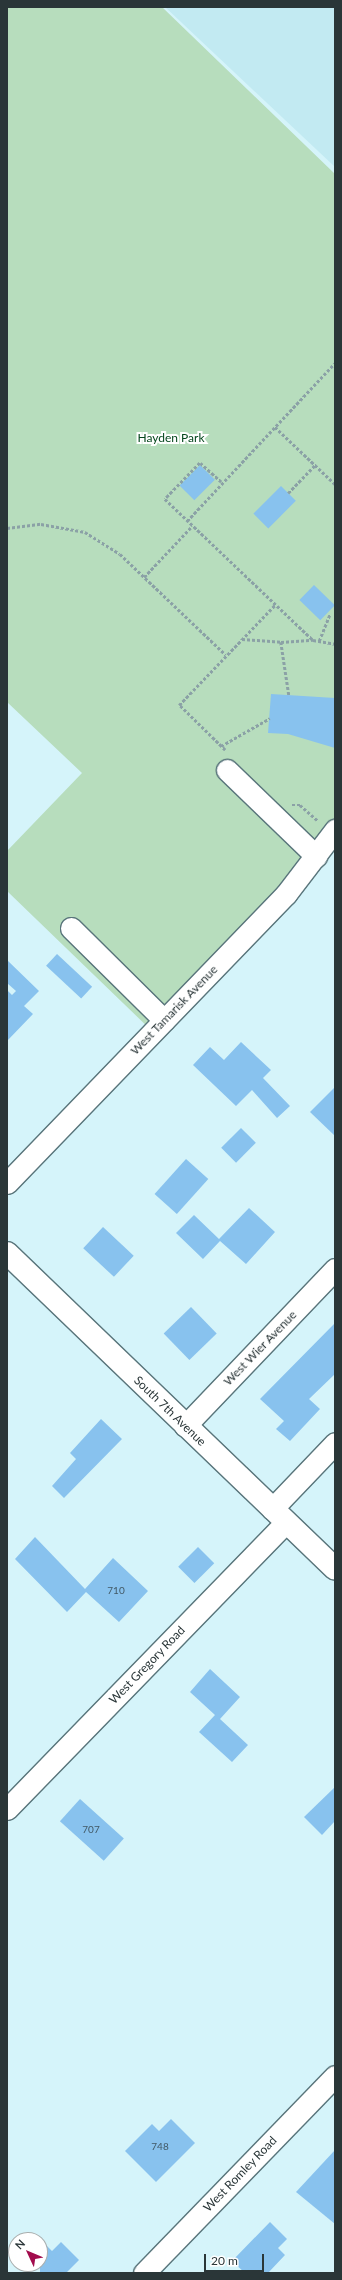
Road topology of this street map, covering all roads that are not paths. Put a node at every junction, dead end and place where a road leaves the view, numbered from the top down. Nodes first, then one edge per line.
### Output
1 (230, 763) road end
2 (326, 825) edge
3 (316, 856) junction
4 (71, 928) dead end
5 (164, 1020) junction
6 (7, 1183) edge
7 (7, 1253) edge
8 (335, 1269) edge
9 (185, 1426) junction
10 (335, 1443) edge
11 (279, 1516) junction
12 (335, 1569) edge
13 (7, 1809) edge
14 (335, 2076) edge
15 (144, 2273) edge

1 - 3 street
2 - 3 street, West Tamarisk Avenue
3 - 5 street, West Tamarisk Avenue
4 - 5 street
5 - 6 street, West Tamarisk Avenue
7 - 9 main road, South 7th Avenue
8 - 9 street, West Wier Avenue
9 - 11 main road, South 7th Avenue
10 - 11 street, West Gregory Road
11 - 12 main road, South 7th Avenue
11 - 13 street, West Gregory Road
14 - 15 street, West Romley Road

